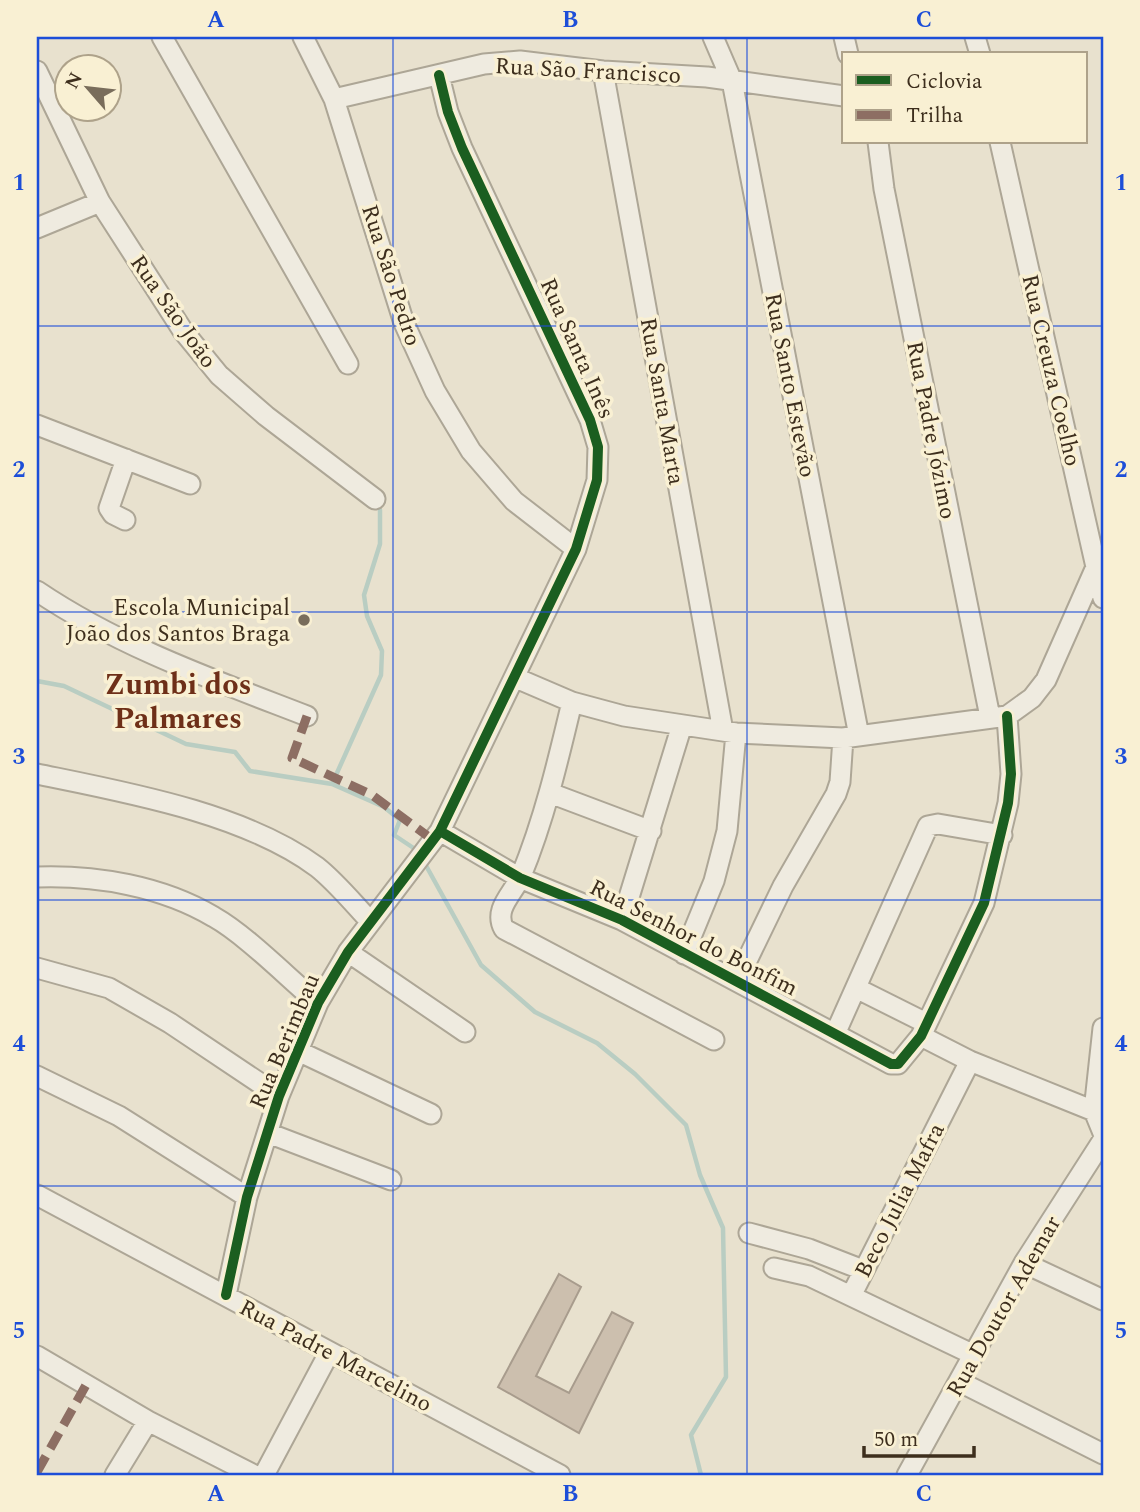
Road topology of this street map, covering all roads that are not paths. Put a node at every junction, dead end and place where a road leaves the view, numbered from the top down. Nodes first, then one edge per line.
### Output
1 (162, 37) edge
2 (303, 37) edge
3 (713, 37) edge
4 (37, 71) edge
5 (603, 71) junction
6 (439, 75) junction
7 (732, 81) junction
8 (842, 96) edge
9 (334, 99) junction
10 (878, 144) edge
11 (1000, 144) edge
12 (100, 202) junction
13 (37, 228) edge
14 (348, 364) dead end
15 (37, 425) edge
16 (126, 459) junction
17 (190, 484) dead end
18 (375, 499) dead end
19 (125, 520) dead end
20 (576, 549) junction
21 (1096, 568) junction
22 (37, 591) edge
23 (1103, 598) edge
24 (516, 678) junction
25 (572, 702) junction
26 (307, 716) dead end
27 (999, 716) junction
28 (682, 725) junction
29 (729, 732) junction
30 (851, 737) junction
31 (37, 775) edge
32 (550, 793) junction
33 (440, 831) junction
34 (651, 831) junction
35 (1002, 835) junction
36 (37, 877) edge
37 (520, 878) junction
38 (622, 920) junction
39 (370, 921) junction
40 (348, 952) junction
41 (684, 954) junction
42 (37, 968) edge
43 (737, 981) junction
44 (856, 988) junction
45 (318, 1003) junction
46 (1103, 1027) edge
47 (924, 1030) junction
48 (465, 1032) dead end
49 (835, 1034) junction
50 (714, 1040) dead end
51 (299, 1051) junction
52 (970, 1061) junction
53 (891, 1064) joint
54 (37, 1076) edge
55 (279, 1096) junction
56 (1094, 1111) junction
57 (430, 1114) dead end
58 (268, 1133) junction
59 (1103, 1133) edge
60 (1103, 1140) edge
61 (391, 1180) dead end
62 (37, 1195) edge
63 (247, 1197) junction
64 (749, 1233) dead end
65 (1024, 1263) junction
66 (774, 1268) dead end
67 (863, 1270) junction
68 (852, 1294) junction
69 (226, 1296) junction
70 (1103, 1300) edge
71 (329, 1353) junction
72 (972, 1354) junction
73 (37, 1356) edge
74 (960, 1382) junction
75 (148, 1421) junction
76 (1103, 1454) edge
77 (115, 1475) edge
78 (254, 1475) edge
79 (264, 1475) edge
80 (560, 1475) edge
81 (907, 1475) edge

1 - 14 street
2 - 9 street, Rua São Pedro
3 - 7 street, Rua Santo Estevão
4 - 12 street, Rua São João
5 - 6 street, Rua São Francisco
5 - 7 street, Rua São Francisco
5 - 29 street, Rua Santa Marta
6 - 9 street, Rua São Francisco
6 - 20 street, Rua Santa Inês
7 - 8 street, Rua São Francisco
7 - 30 street, Rua Santo Estevão
9 - 20 street, Rua São Pedro
10 - 27 street, Rua Padre Józimo
11 - 21 street, Rua Creuza Coelho
12 - 13 street
12 - 18 street, Rua São João
15 - 16 street
16 - 17 street
16 - 19 street
20 - 24 street, Rua Santa Inês
21 - 23 street, Rua Creuza Coelho
21 - 27 street
22 - 26 street
24 - 25 street
24 - 33 street, Rua Santa Inês
25 - 28 street
25 - 32 street
27 - 30 street
27 - 35 street, Rua Padre Józimo
28 - 29 street
28 - 34 street
29 - 30 street
29 - 41 street, Rua Santa Marta
30 - 43 street, Rua Santo Estevão
31 - 39 street
32 - 34 street
32 - 37 street
33 - 37 street, Rua Senhor do Bonfim
33 - 39 street, Rua Berimbau
34 - 38 street
35 - 44 street
35 - 47 street, Rua Padre Józimo
36 - 45 street
37 - 38 street, Rua Senhor do Bonfim
37 - 50 street
38 - 41 street, Rua Senhor do Bonfim
39 - 40 street, Rua Berimbau
40 - 45 street, Rua Berimbau
40 - 48 street
41 - 43 street, Rua Senhor do Bonfim
42 - 55 street
43 - 49 street, Rua Senhor do Bonfim
44 - 47 street
44 - 49 street
45 - 51 street, Rua Berimbau
46 - 56 street
47 - 52 street
47 - 53 street, Rua Padre Józimo
49 - 53 street, Rua Senhor do Bonfim
51 - 55 street, Rua Berimbau
51 - 57 street
52 - 56 street
52 - 67 street, Beco Julia Mafra
54 - 63 street
55 - 58 street, Rua Berimbau
56 - 59 street
58 - 61 street
58 - 63 street, Rua Berimbau
60 - 65 street, Rua Doutor Ademar
62 - 69 street, Rua Padre Marcelino
63 - 69 street, Rua Berimbau
64 - 67 street
65 - 70 street
65 - 72 street, Rua Doutor Ademar
66 - 68 street
67 - 68 street, Beco Julia Mafra
68 - 72 street, Beco Julia Mafra
69 - 71 street, Rua Padre Marcelino
71 - 79 street
71 - 80 street, Rua Padre Marcelino
72 - 74 street, Rua Doutor Ademar
73 - 75 street
74 - 76 street
74 - 81 street, Rua Doutor Ademar
75 - 77 street
75 - 78 street

